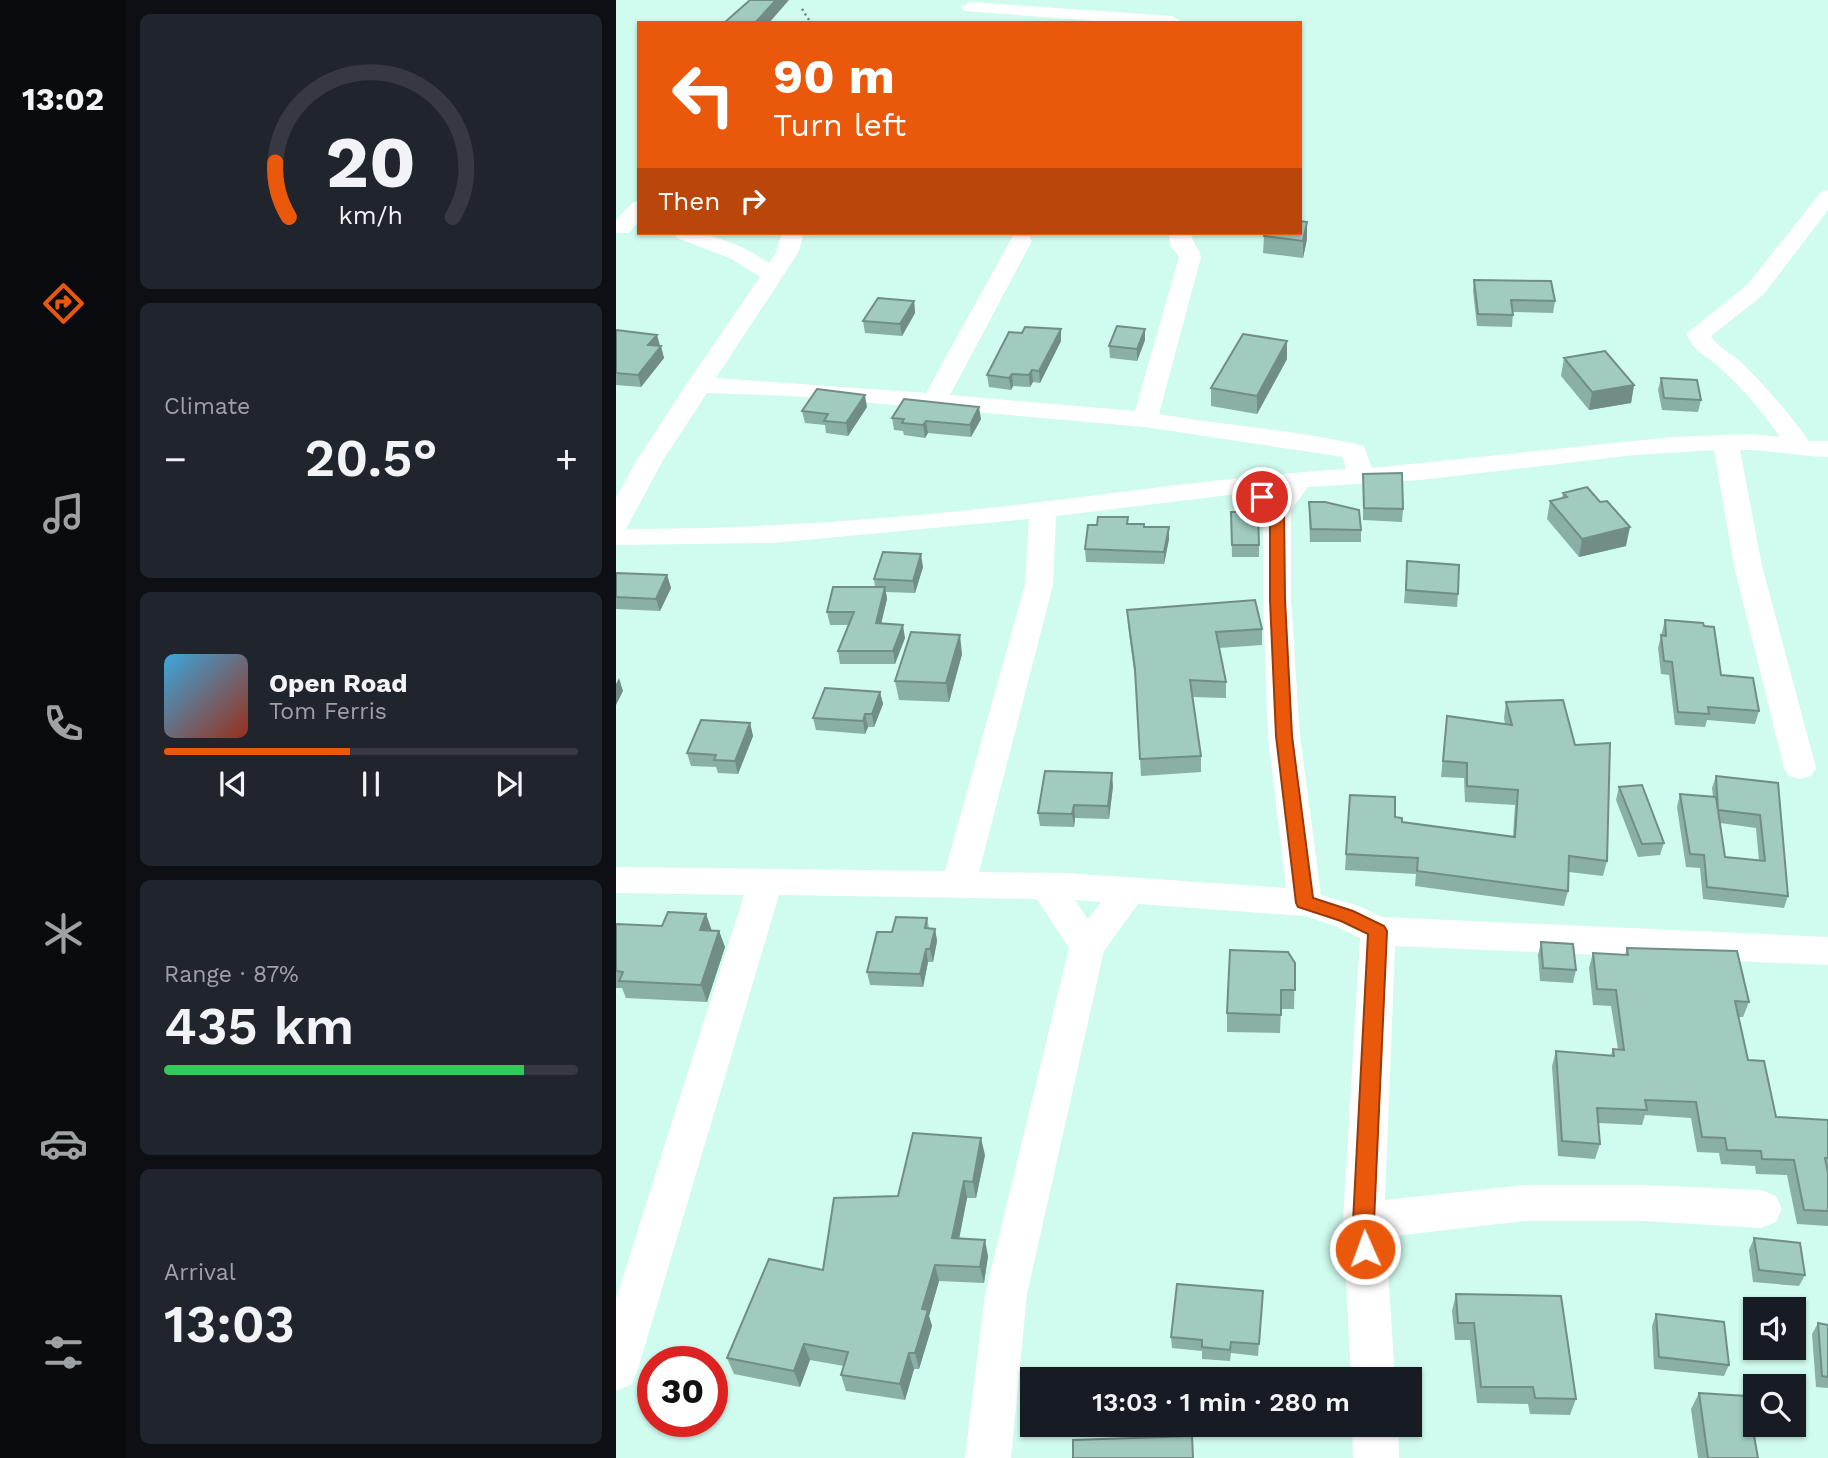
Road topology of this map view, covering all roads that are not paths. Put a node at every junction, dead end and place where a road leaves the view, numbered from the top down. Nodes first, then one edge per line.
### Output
1 (968, 10) edge
2 (1172, 21) dead end
3 (1828, 196) edge
4 (637, 210) edge
5 (625, 228) edge
6 (690, 235) edge
7 (792, 235) edge
8 (1180, 235) edge
9 (1021, 241) dead end
10 (770, 274) junction
11 (698, 385) junction
12 (934, 401) junction
13 (1145, 419) junction
14 (1726, 443) junction
15 (1815, 449) edge
16 (1360, 475) junction
17 (1300, 480) junction
18 (1247, 484) junction
19 (1277, 509) junction
20 (1043, 511) junction
21 (616, 523) edge
22 (616, 537) edge
23 (1800, 768) dead end
24 (616, 880) edge
25 (766, 881) junction
26 (1046, 884) junction
27 (958, 886) junction
28 (1129, 890) junction
29 (1305, 903) junction
30 (1378, 931) junction
31 (1087, 947) junction
32 (1828, 951) edge
33 (1761, 1209) dead end
34 (1364, 1222) junction
35 (1372, 1367) edge
36 (616, 1369) edge
37 (1375, 1437) edge
38 (988, 1458) edge
39 (1376, 1458) edge

1 - 2 street
3 - 15 street
4 - 5 street
6 - 10 street
7 - 10 street
8 - 13 street
9 - 12 street
10 - 11 street
11 - 12 street
11 - 21 street
12 - 13 street
13 - 16 street
14 - 15 street
14 - 16 street
14 - 23 street
16 - 17 street
17 - 18 street
17 - 19 street
18 - 19 street
18 - 20 street
19 - 29 street
20 - 22 street
20 - 27 street
24 - 25 street
25 - 27 street
25 - 36 street
26 - 27 street
26 - 28 street
26 - 31 street
28 - 29 street
28 - 31 street
29 - 30 street
30 - 32 street
30 - 34 street
31 - 38 street
33 - 34 street
34 - 35 street
37 - 39 street

